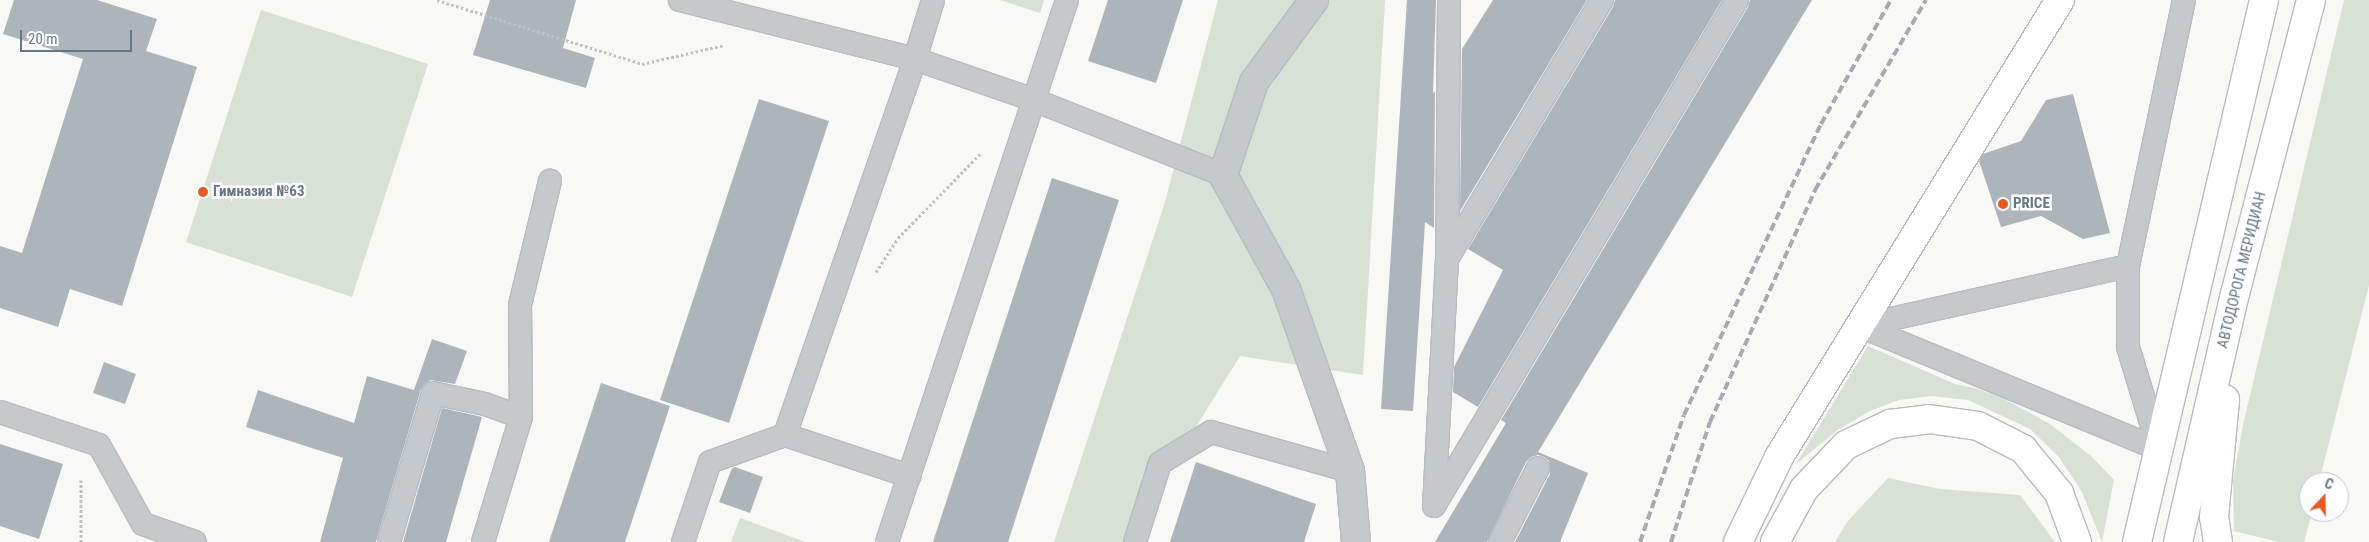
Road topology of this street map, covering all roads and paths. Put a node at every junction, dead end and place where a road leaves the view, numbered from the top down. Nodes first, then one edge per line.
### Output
1 (437, 0) edge
2 (680, 0) edge
3 (933, 0) edge
4 (1067, 0) edge
5 (1314, 0) edge
6 (1602, 0) edge
7 (1737, 0) edge
8 (2060, 0) edge
9 (2184, 0) edge
10 (2264, 0) edge
11 (2311, 0) edge
12 (1452, 5) edge
13 (727, 44) dead end
14 (915, 59) junction
15 (1034, 100) junction
16 (986, 148) dead end
17 (1223, 175) junction
18 (550, 181) dead end
19 (1446, 259) junction
20 (2128, 266) junction
21 (872, 279) dead end
22 (2235, 294) junction
23 (1860, 326) junction
24 (0, 412) edge
25 (521, 417) junction
26 (785, 435) junction
27 (82, 440) junction
28 (2159, 448) junction
29 (1538, 468) dead end
30 (1350, 471) junction
31 (909, 476) junction
32 (81, 542) edge
33 (195, 542) edge
34 (389, 542) edge
35 (483, 542) edge
36 (683, 542) edge
37 (886, 542) edge
38 (1136, 542) edge
39 (1356, 542) edge
40 (1500, 542) edge
41 (1738, 542) edge
42 (1775, 542) edge
43 (2077, 542) edge
44 (2137, 542) edge
45 (2178, 542) edge
46 (2218, 542) edge

1 - 13 path
2 - 14 lane
3 - 14 lane
4 - 15 lane
5 - 17 street
6 - 19 lane
7 - 19 lane
8 - 23 main road
9 - 20 lane
10 - 28 main road
11 - 22 main road, АВТОДОРОГА МЕРИДИАН
12 - 19 lane
14 - 15 lane
14 - 26 lane
15 - 17 lane
15 - 31 lane
16 - 21 path
17 - 30 street
18 - 25 lane
20 - 23 lane
20 - 28 lane
22 - 45 main road, АВТОДОРОГА МЕРИДИАН
22 - 46 main road
23 - 28 lane
23 - 41 main road
24 - 27 lane
25 - 34 lane
25 - 35 lane
26 - 31 lane
26 - 36 lane
27 - 32 path
27 - 33 lane
28 - 44 main road
29 - 40 lane
30 - 38 lane
30 - 39 street
31 - 37 lane
42 - 43 main road

